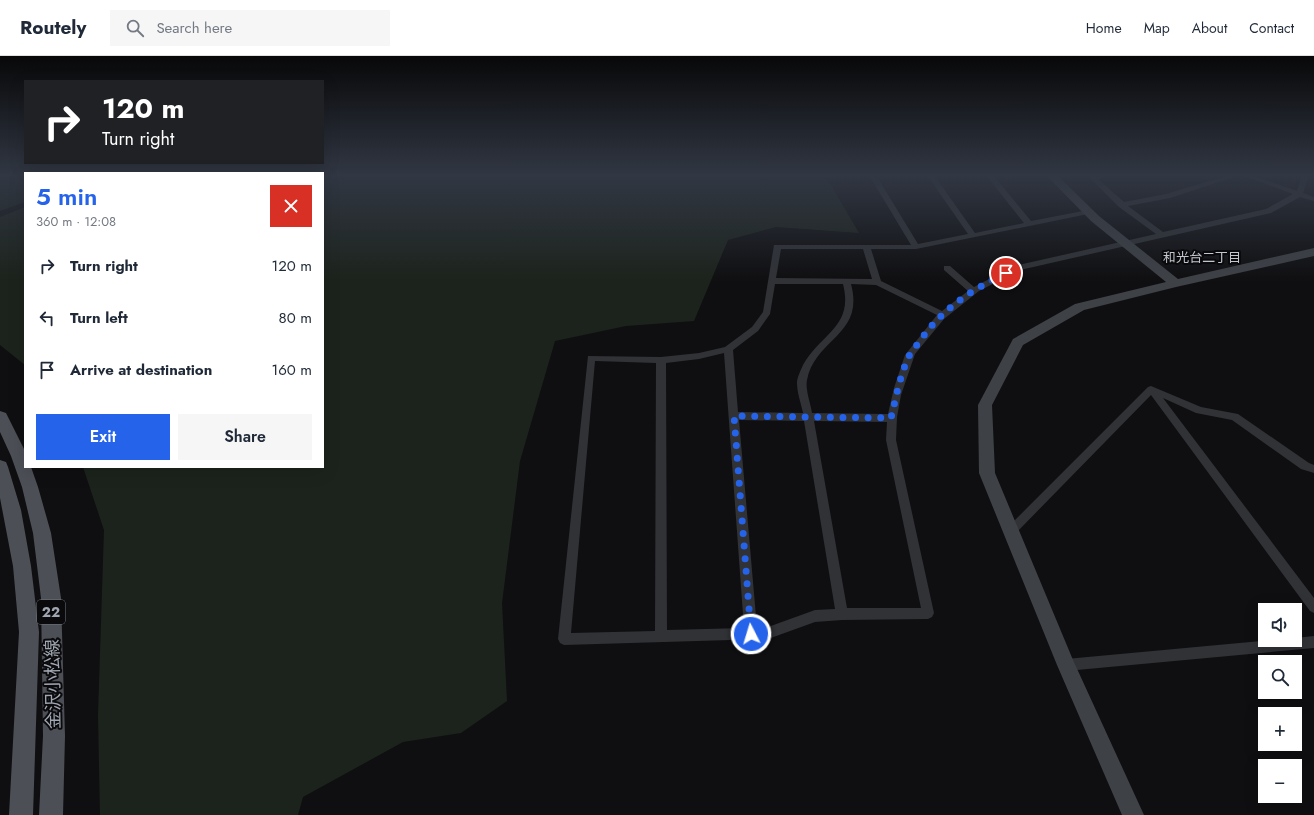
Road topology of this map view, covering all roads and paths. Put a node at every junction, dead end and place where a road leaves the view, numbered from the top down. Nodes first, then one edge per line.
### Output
1 (894, 210) edge
2 (955, 210) edge
3 (1018, 210) edge
4 (1128, 210) edge
5 (1269, 210) edge
6 (1088, 212) joint
7 (1030, 225) junction
8 (1162, 235) junction
9 (973, 236) junction
10 (1126, 245) junction
11 (916, 247) junction
12 (867, 248) junction
13 (1314, 252) edge
14 (947, 268) dead end
15 (772, 281) junction
16 (846, 282) junction
17 (876, 282) junction
18 (1176, 283) junction
19 (973, 291) junction
20 (942, 314) junction
21 (728, 349) junction
22 (661, 360) junction
23 (1151, 389) junction
24 (734, 416) junction
25 (0, 417) edge
26 (808, 417) junction
27 (891, 418) junction
28 (0, 467) edge
29 (1314, 469) edge
30 (1010, 532) junction
31 (1314, 607) edge
32 (842, 614) junction
33 (751, 634) junction
34 (661, 636) junction
35 (1314, 642) edge
36 (1066, 665) junction
37 (21, 815) edge
38 (52, 815) edge
39 (1133, 815) edge

1 - 11 street
2 - 9 street
3 - 7 street
4 - 8 street
5 - 8 street
6 - 7 street
6 - 10 street
7 - 9 street
8 - 10 street
9 - 11 street
10 - 18 street
10 - 19 street
11 - 12 street
12 - 15 street
12 - 17 street
13 - 18 street
14 - 19 street
15 - 16 street
15 - 21 street
16 - 17 street
16 - 26 street
17 - 20 street
18 - 30 street
19 - 20 street
20 - 27 street
21 - 22 street
21 - 24 street
22 - 34 street
22 - 34 street
23 - 29 street
23 - 30 street
23 - 31 street
24 - 26 street
24 - 33 street
25 - 38 main road, 金沢小松線 / 22
26 - 27 street
26 - 32 street
27 - 32 street
28 - 37 main road, 金沢小松線 / 22
30 - 36 street
32 - 33 street
33 - 34 street
35 - 36 street
36 - 39 street

